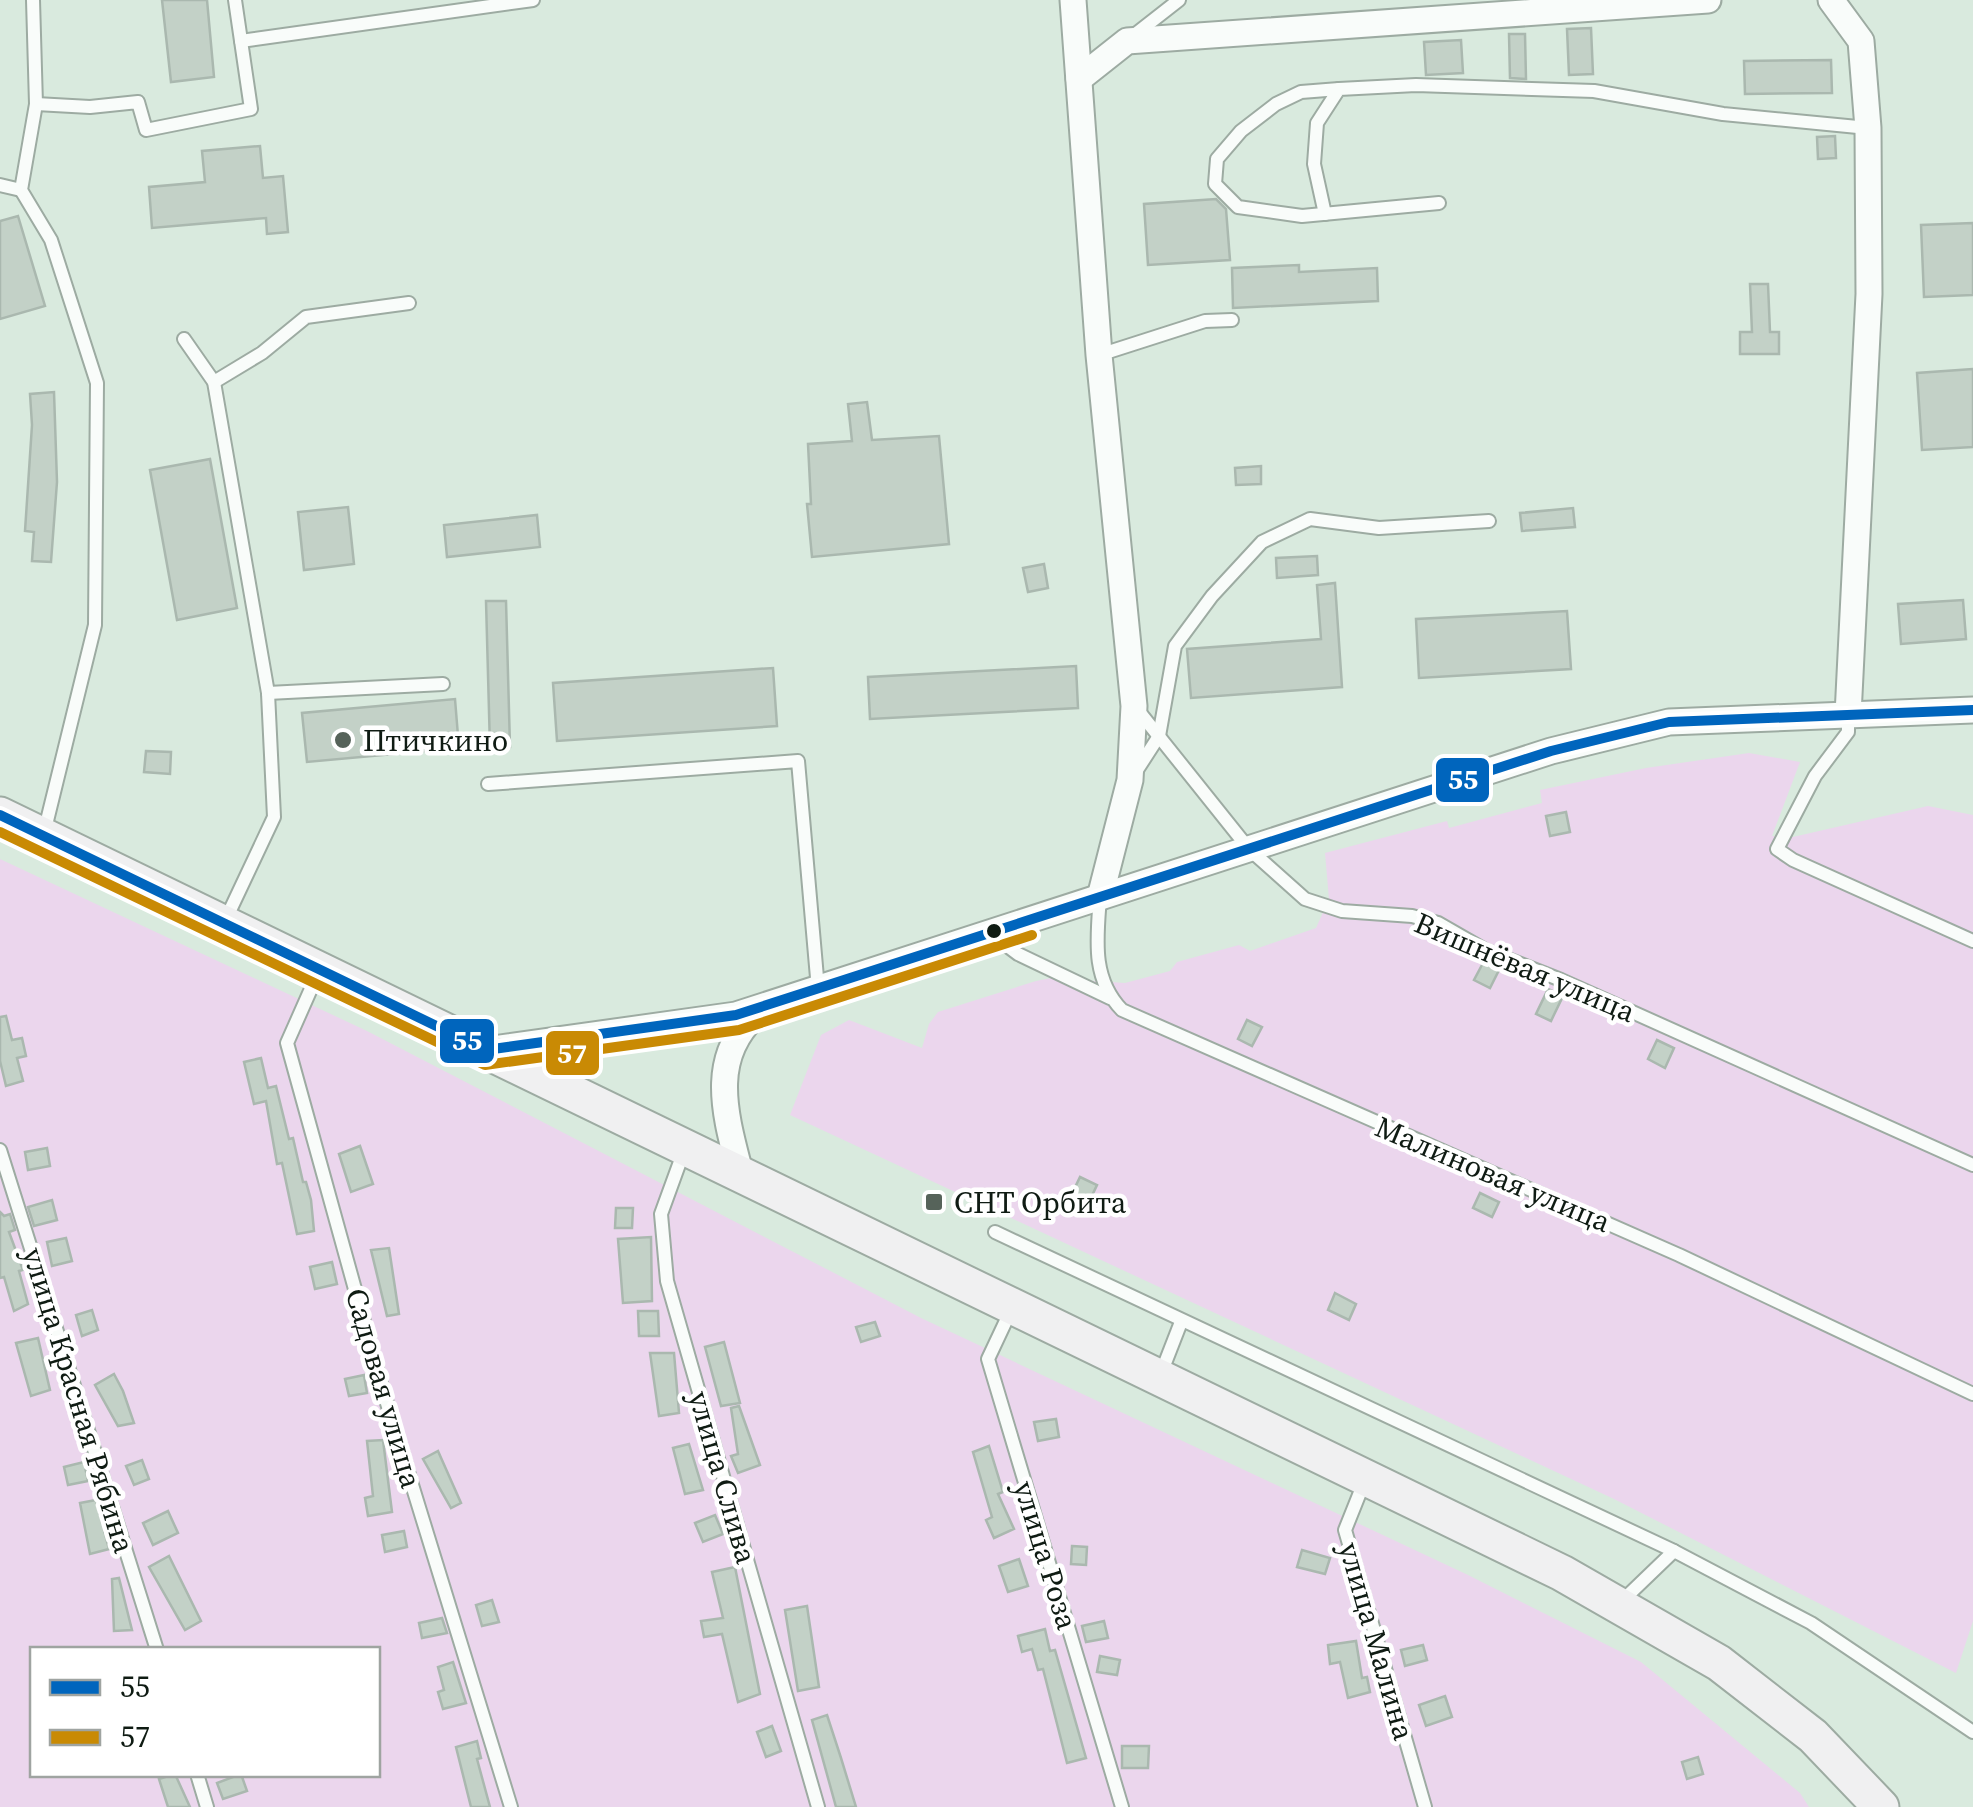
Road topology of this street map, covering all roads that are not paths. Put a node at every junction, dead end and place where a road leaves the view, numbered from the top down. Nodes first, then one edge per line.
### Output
1 (32, 0) edge
2 (235, 0) edge
3 (532, 0) edge
4 (1073, 0) edge
5 (1179, 0) edge
6 (1708, 0) edge
7 (1831, 0) edge
8 (1127, 40) junction
9 (241, 41) junction
10 (1079, 78) junction
11 (1339, 89) junction
12 (36, 104) junction
13 (1868, 128) junction
14 (0, 185) edge
15 (21, 190) junction
16 (1439, 203) dead end
17 (1325, 214) junction
18 (409, 302) dead end
19 (1232, 320) dead end
20 (184, 339) dead end
21 (1100, 355) junction
22 (214, 382) junction
23 (1489, 521) dead end
24 (443, 684) dead end
25 (268, 693) junction
26 (1134, 706) junction
27 (1973, 710) edge
28 (1848, 715) junction
29 (1159, 736) junction
30 (1130, 780) junction
31 (488, 784) dead end
32 (0, 815) edge
33 (43, 835) junction
34 (1249, 848) junction
35 (1100, 897) junction
36 (224, 923) junction
37 (990, 933) junction
38 (1973, 941) edge
39 (320, 970) junction
40 (818, 988) junction
41 (1110, 998) junction
42 (766, 1006) junction
43 (486, 1050) junction
44 (686, 1146) junction
45 (0, 1150) edge
46 (1973, 1165) edge
47 (740, 1172) junction
48 (996, 1232) dead end
49 (1013, 1306) junction
50 (1182, 1322) junction
51 (1160, 1378) junction
52 (1973, 1394) edge
53 (1366, 1478) junction
54 (1674, 1551) junction
55 (1620, 1603) junction
56 (156, 1647) edge
57 (1973, 1732) edge
58 (197, 1777) edge
59 (207, 1807) edge
60 (511, 1807) edge
61 (818, 1807) edge
62 (1122, 1807) edge
63 (1425, 1807) edge
64 (1882, 1807) edge

1 - 12 lane
2 - 9 lane
3 - 9 lane
4 - 10 street
5 - 8 lane
6 - 8 street
7 - 13 street
8 - 10 street
9 - 12 lane
10 - 21 street
11 - 13 lane
11 - 17 lane
11 - 17 lane
12 - 15 lane
13 - 28 street
14 - 15 lane
15 - 33 lane
16 - 17 lane
18 - 22 lane
19 - 21 lane
20 - 22 lane
21 - 26 street
22 - 25 lane
23 - 29 lane
24 - 25 lane
25 - 36 lane
26 - 29 lane, Вишнёвая улица
26 - 30 street
27 - 28 street
28 - 34 street
28 - 38 lane
29 - 30 lane
29 - 34 lane, Вишнёвая улица
30 - 35 street
31 - 40 lane
32 - 33 main road
33 - 36 main road
34 - 35 street
34 - 46 lane, Вишнёвая улица
35 - 37 street
35 - 41 lane
36 - 39 main road
37 - 40 street
37 - 41 lane, Малиновая улица
39 - 43 main road
39 - 60 lane, Садовая улица
40 - 42 street
41 - 52 lane, Малиновая улица
42 - 43 street
42 - 47 street
43 - 44 main road
44 - 47 main road
44 - 61 lane, улица Слива
45 - 56 lane, улица Красная Рябина
47 - 49 main road
48 - 50 lane
49 - 51 main road
49 - 62 lane, улица Роза
50 - 51 lane
50 - 54 lane
51 - 53 main road
53 - 55 main road
53 - 63 lane, улица Малина
54 - 55 lane
54 - 57 lane
55 - 64 main road
58 - 59 lane

